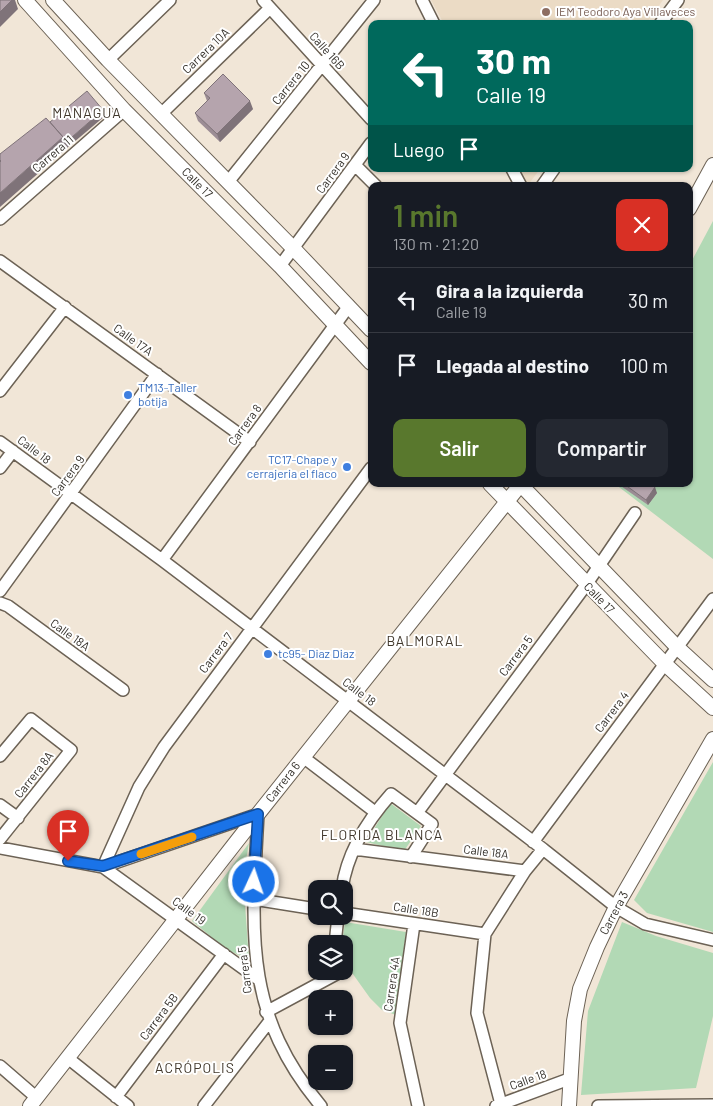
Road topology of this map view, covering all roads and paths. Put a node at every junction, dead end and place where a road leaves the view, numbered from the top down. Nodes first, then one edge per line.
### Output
1 (25, 0) edge
2 (54, 0) edge
3 (170, 0) edge
4 (374, 0) edge
5 (422, 0) edge
6 (678, 0) edge
7 (266, 4) edge
8 (432, 20) edge
9 (663, 20) edge
10 (108, 60) junction
11 (322, 67) junction
12 (124, 110) junction
13 (161, 114) junction
14 (368, 116) edge
15 (368, 148) edge
16 (713, 165) edge
17 (356, 166) junction
18 (228, 182) junction
19 (372, 182) edge
20 (693, 202) edge
21 (0, 219) edge
22 (294, 249) junction
23 (0, 261) edge
24 (280, 266) junction
25 (349, 306) junction
26 (65, 307) junction
27 (335, 325) junction
28 (368, 327) edge
29 (368, 360) edge
30 (157, 374) junction
31 (0, 391) edge
32 (0, 442) edge
33 (250, 442) junction
34 (13, 451) junction
35 (0, 468) edge
36 (368, 472) edge
37 (493, 487) edge
38 (519, 487) edge
39 (524, 487) edge
40 (71, 495) junction
41 (507, 501) junction
42 (635, 513) dead end
43 (162, 560) junction
44 (599, 567) junction
45 (586, 585) junction
46 (0, 592) edge
47 (713, 599) edge
48 (0, 603) edge
49 (252, 628) junction
50 (678, 648) junction
51 (665, 664) junction
52 (713, 680) edge
53 (123, 690) dead end
54 (348, 701) junction
55 (713, 708) edge
56 (713, 739) edge
57 (0, 756) edge
58 (303, 757) junction
59 (445, 775) junction
60 (0, 805) edge
61 (375, 812) junction
62 (417, 813) junction
63 (258, 814) junction
64 (18, 818) junction
65 (0, 839) edge
66 (533, 842) junction
67 (0, 848) edge
68 (354, 849) junction
69 (544, 849) junction
70 (411, 857) junction
71 (103, 866) junction
72 (525, 871) junction
73 (345, 880) edge
74 (253, 900) junction
75 (616, 907) junction
76 (308, 908) edge
77 (353, 914) edge
78 (176, 918) junction
79 (414, 924) junction
80 (485, 934) junction
81 (713, 940) edge
82 (224, 954) junction
83 (258, 979) junction
84 (328, 980) edge
85 (268, 1017) junction
86 (69, 1059) junction
87 (0, 1066) edge
88 (569, 1079) junction
89 (116, 1097) junction
90 (34, 1102) edge
91 (712, 1102) edge
92 (499, 1105) edge
93 (128, 1106) edge
94 (204, 1106) edge
95 (320, 1106) edge
96 (418, 1106) edge
97 (569, 1106) edge
98 (598, 1106) edge
99 (638, 1106) edge

1 - 12 street, Calle 17
2 - 10 street, Calle 17
3 - 10 street
4 - 11 street, Carrera 10
5 - 8 street
6 - 9 street
7 - 11 street, Calle 16B
7 - 13 street, Carrera 10A
10 - 13 street, Calle 17
11 - 14 street, Calle 16B
11 - 18 street, Carrera 10
12 - 21 street, Carrera 11
12 - 24 street, Calle 17
13 - 18 street, Calle 17
15 - 17 street, Carrera 9
16 - 20 street
17 - 19 street
17 - 22 street, Carrera 9
18 - 22 street, Calle 17
22 - 24 street, Carrera 9
22 - 25 street, Calle 17
23 - 26 street, Calle 17A
24 - 27 street, Calle 17
25 - 27 street, Carrera 8
25 - 28 street, Calle 17
26 - 30 street, Calle 17A
26 - 31 street
27 - 29 street, Calle 17
27 - 33 street, Carrera 8
30 - 33 street, Calle 17A
30 - 40 street, Carrera 9
32 - 34 street, Calle 18
33 - 43 street, Carrera 8
34 - 35 street
34 - 40 street, Calle 18
36 - 49 street, Carrera 7
37 - 41 street, Calle 17
38 - 41 street, Carrera 6
39 - 44 street, Calle 17
40 - 43 street, Calle 18
40 - 46 street, Carrera 9
41 - 45 street, Calle 17
41 - 54 street, Carrera 6
42 - 44 street, Carrera 5
43 - 49 street, Calle 18
44 - 45 street, Carrera 5
44 - 50 street, Calle 17
45 - 51 street, Calle 17
45 - 59 street, Carrera 5
47 - 50 street, Carrera 4
48 - 53 street, Calle 18A
49 - 54 street, Calle 18
49 - 71 street, Carrera 7
50 - 51 street, Carrera 4
50 - 52 street, Calle 17
51 - 55 street, Calle 17
51 - 66 street, Carrera 4
54 - 58 street, Carrera 6
54 - 59 street, Calle 18
56 - 75 street, Carrera 3
57 - 64 street, Carrera 8A
58 - 61 street
58 - 63 street, Carrera 6
59 - 62 street, Carrera 5
59 - 66 street, Calle 18
60 - 64 street
61 - 62 street
61 - 68 street
62 - 70 street
63 - 71 street, Calle 19
63 - 74 street, Carrera 5
63 - 78 street, Carrera 6
64 - 65 street, Carrera 8A
66 - 69 street, Calle 18
67 - 71 street, Calle 19
68 - 70 street, Calle 18A
68 - 73 street
69 - 72 street
69 - 75 street, Calle 18
70 - 72 street, Calle 18A
71 - 78 street, Calle 19
72 - 80 street
74 - 76 street
74 - 83 street, Carrera 5
75 - 81 street, Calle 18
75 - 88 street, Carrera 3
77 - 79 street, Calle 18B
78 - 82 street, Calle 19
78 - 86 street, Carrera 6
79 - 80 street, Calle 18B
79 - 96 street, Carrera 4A
80 - 92 street
82 - 83 street, Calle 19
82 - 89 street, Carrera 5B
83 - 85 street, Carrera 5
84 - 85 street
85 - 94 street
85 - 95 street, Carrera 5
86 - 89 street
86 - 90 street, Carrera 6
87 - 90 street
88 - 92 street, Calle 18
88 - 97 street, Carrera 3
89 - 93 street
91 - 99 street
98 - 99 street

